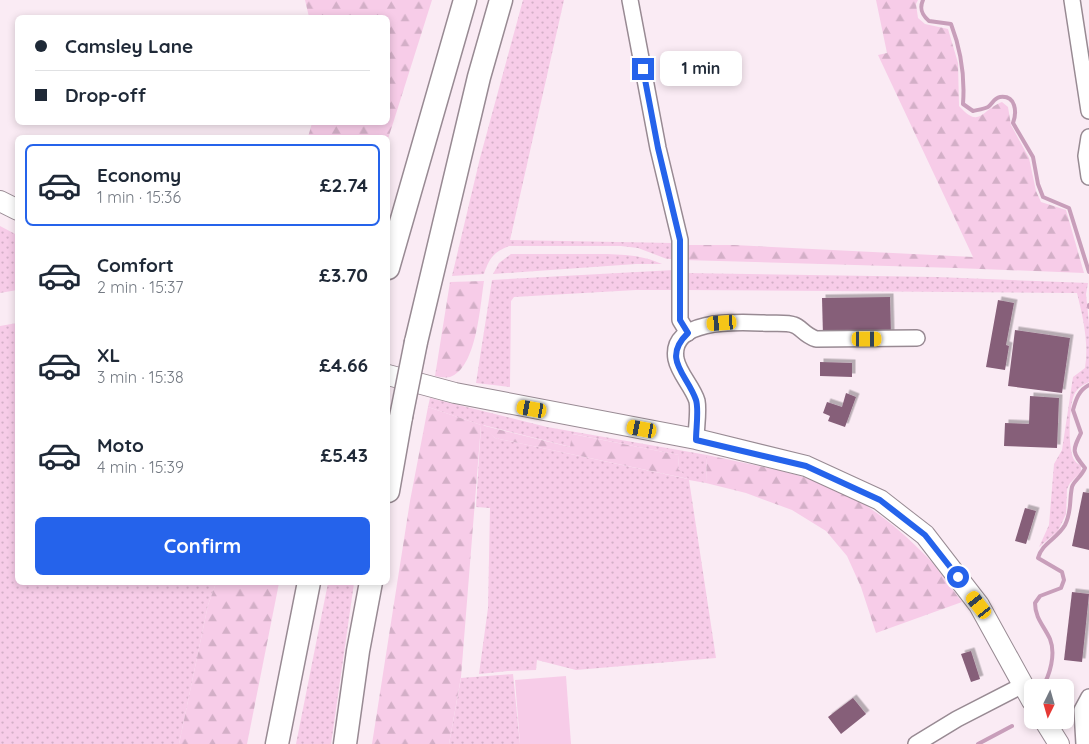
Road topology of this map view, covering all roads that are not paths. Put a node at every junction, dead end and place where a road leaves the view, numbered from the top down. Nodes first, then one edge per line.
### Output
1 (464, 0) edge
2 (501, 0) edge
3 (630, 0) edge
4 (1072, 0) edge
5 (1089, 111) edge
6 (1089, 137) edge
7 (1089, 177) edge
8 (0, 201) edge
9 (15, 208) edge
10 (390, 261) edge
11 (688, 333) junction
12 (917, 338) dead end
13 (390, 376) edge
14 (696, 440) junction
15 (390, 480) edge
16 (308, 585) edge
17 (370, 585) edge
18 (1024, 686) edge
19 (1024, 694) edge
20 (1089, 697) edge
21 (1050, 729) edge
22 (278, 740) edge
23 (345, 744) edge
24 (916, 744) edge
25 (1059, 744) edge
26 (1084, 744) edge

1 - 10 highway
2 - 15 highway, bridge
3 - 11 street
4 - 5 street
6 - 7 street
8 - 9 main road
11 - 12 street
11 - 14 street
13 - 14 main road
14 - 18 main road
16 - 22 highway
17 - 23 highway
19 - 24 street
20 - 26 street
21 - 25 main road

